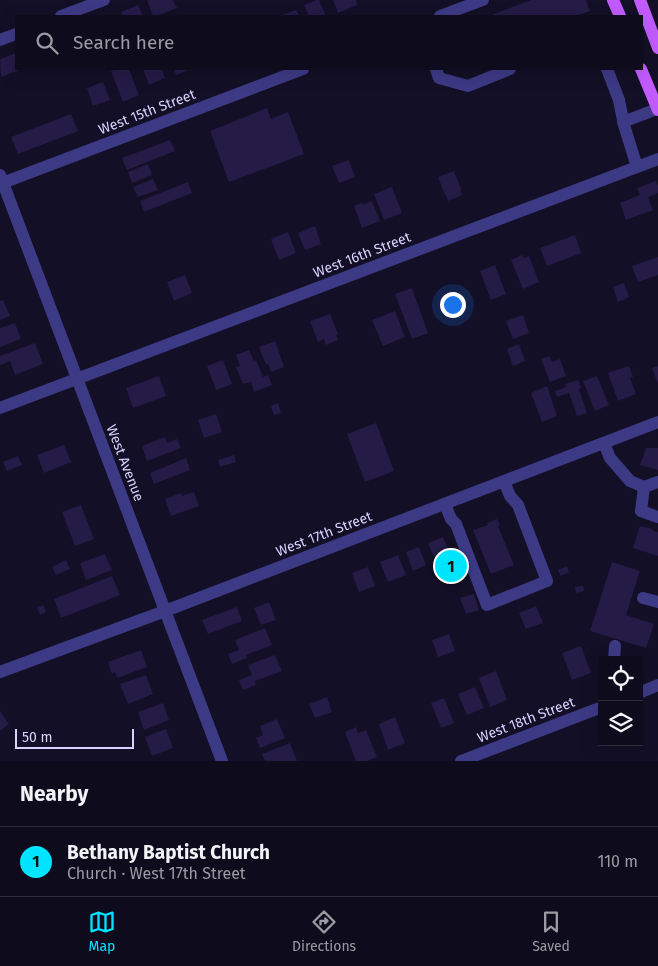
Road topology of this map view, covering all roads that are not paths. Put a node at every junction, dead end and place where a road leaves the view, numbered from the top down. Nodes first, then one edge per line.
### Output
1 (104, 0) edge
2 (483, 0) edge
3 (613, 0) edge
4 (640, 0) edge
5 (64, 15) edge
6 (443, 15) edge
7 (620, 15) edge
8 (15, 34) edge
9 (0, 40) edge
10 (658, 48) edge
11 (300, 70) edge
12 (436, 70) edge
13 (508, 70) edge
14 (607, 70) edge
15 (641, 70) edge
16 (658, 110) edge
17 (623, 122) junction
18 (658, 159) edge
19 (636, 168) junction
20 (1, 181) edge
21 (77, 378) junction
22 (0, 408) edge
23 (658, 422) edge
24 (604, 443) junction
25 (504, 481) junction
26 (658, 482) edge
27 (644, 487) junction
28 (445, 504) junction
29 (658, 517) edge
30 (644, 598) dead end
31 (658, 602) edge
32 (166, 611) junction
33 (614, 646) dead end
34 (614, 656) edge
35 (0, 672) edge
36 (658, 685) edge
37 (643, 691) edge
38 (598, 709) edge
39 (222, 761) edge
40 (461, 761) edge

1 - 5 street
2 - 6 street
3 - 7 main road
4 - 10 main road
8 - 9 street
11 - 20 street, West 15th Street
12 - 13 street
14 - 17 street
15 - 16 main road
16 - 17 street
17 - 19 street
18 - 19 street, West 16th Street
19 - 21 street, West 16th Street
20 - 21 street, West Avenue
21 - 22 street, West 16th Street
21 - 32 street, West Avenue
23 - 24 street, West 17th Street
24 - 25 street, West 17th Street
24 - 27 street
25 - 28 street, West 17th Street
25 - 28 street
26 - 27 street
27 - 29 street
28 - 32 street, West 17th Street
30 - 31 street
32 - 35 street, West 17th Street
32 - 39 street, West Avenue
33 - 34 street
36 - 37 street
38 - 40 street, West 18th Street

